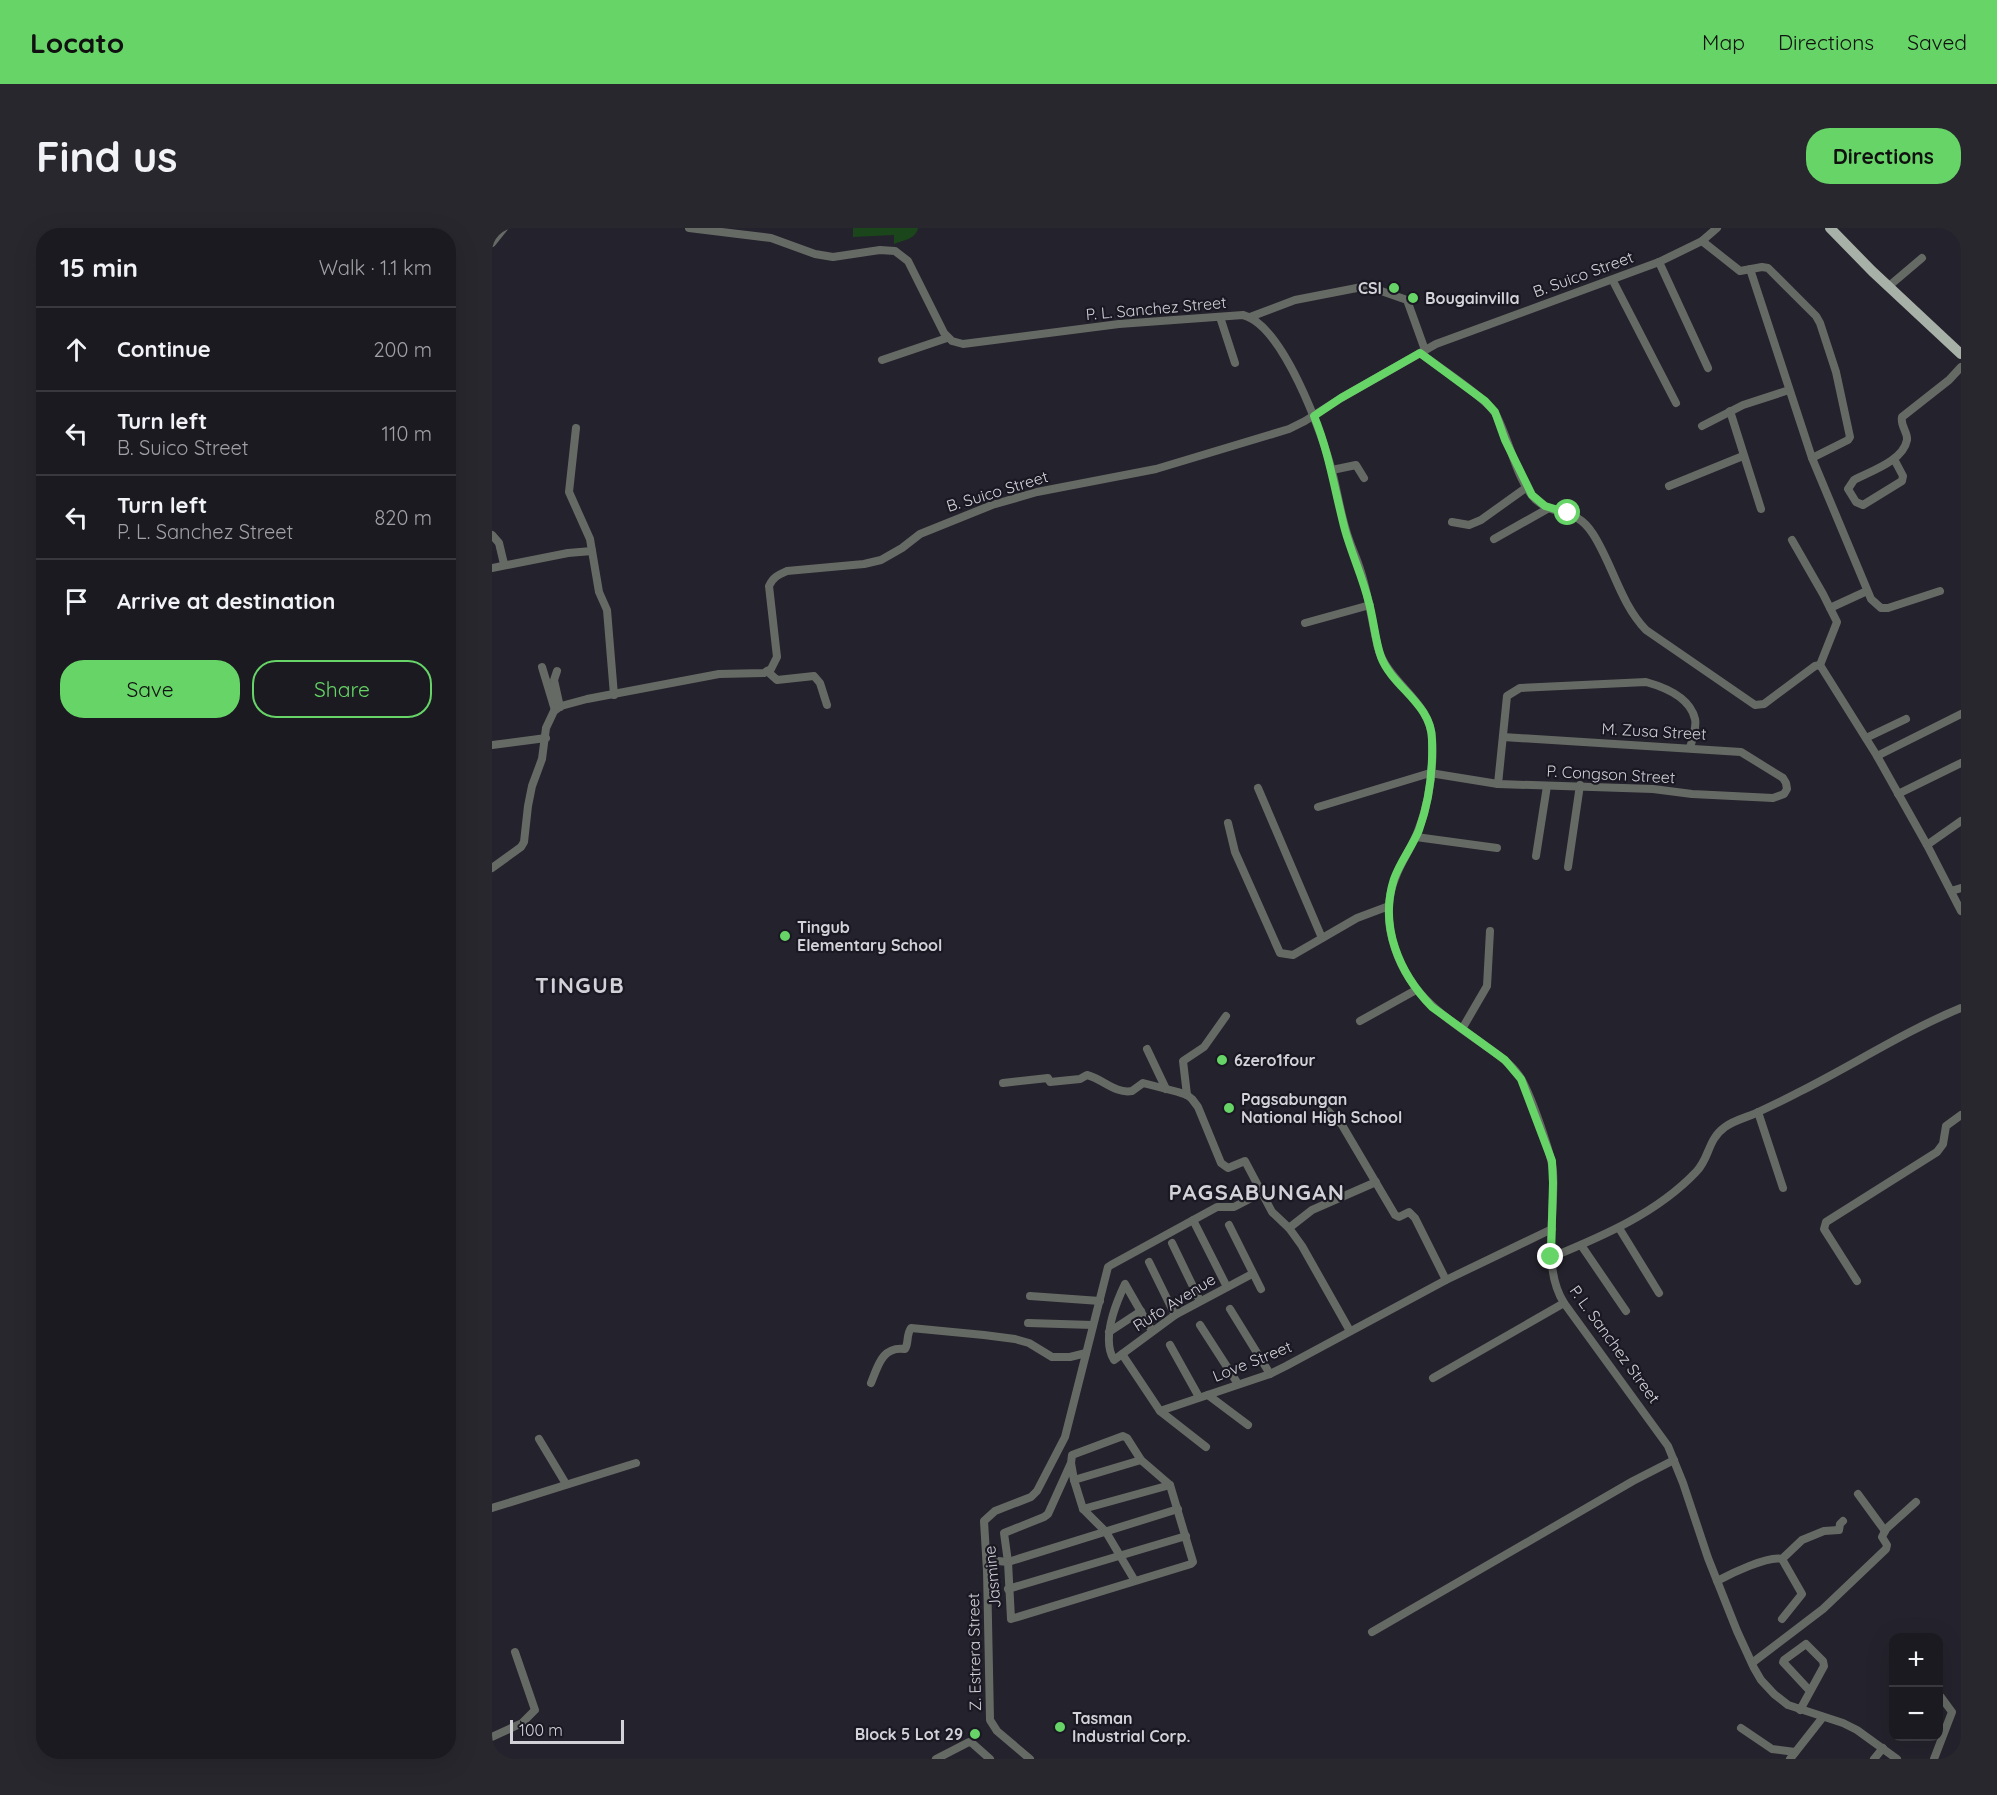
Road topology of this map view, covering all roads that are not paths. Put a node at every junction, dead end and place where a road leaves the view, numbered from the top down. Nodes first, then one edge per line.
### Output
1 (504, 228) edge
2 (690, 228) edge
3 (1718, 228) edge
4 (1830, 228) edge
5 (1702, 241) junction
6 (492, 243) edge
7 (1922, 258) dead end
8 (1659, 262) junction
9 (1750, 269) junction
10 (1613, 280) junction
11 (1889, 286) junction
12 (1220, 317) junction
13 (1250, 317) junction
14 (947, 338) junction
15 (1423, 351) junction
16 (1961, 354) edge
17 (882, 360) dead end
18 (1235, 363) dead end
19 (1961, 367) edge
20 (1708, 368) dead end
21 (1789, 390) junction
22 (1676, 403) dead end
23 (1730, 411) junction
24 (1314, 416) junction
25 (1702, 426) dead end
26 (576, 428) dead end
27 (1743, 456) junction
28 (1812, 458) junction
29 (1894, 459) junction
30 (1332, 470) junction
31 (1364, 478) dead end
32 (1669, 486) dead end
33 (1527, 488) junction
34 (1549, 508) junction
35 (1761, 509) dead end
36 (1452, 522) dead end
37 (492, 535) edge
38 (1494, 539) dead end
39 (1792, 540) dead end
40 (592, 551) junction
41 (504, 564) junction
42 (492, 568) edge
43 (1867, 591) junction
44 (1940, 591) dead end
45 (1370, 605) junction
46 (1830, 608) junction
47 (1305, 623) dead end
48 (1820, 665) junction
49 (542, 667) dead end
50 (767, 671) junction
51 (557, 672) dead end
52 (614, 695) junction
53 (827, 705) dead end
54 (557, 709) junction
55 (1961, 714) edge
56 (1906, 719) dead end
57 (1503, 737) junction
58 (546, 738) junction
59 (1866, 738) junction
60 (492, 745) edge
61 (1690, 748) junction
62 (1877, 756) junction
63 (1961, 763) edge
64 (1430, 773) junction
65 (1498, 784) junction
66 (1580, 785) junction
67 (1546, 786) junction
68 (1258, 788) dead end
69 (1787, 789) joint
70 (1898, 794) junction
71 (1318, 807) dead end
72 (1961, 821) edge
73 (1228, 823) dead end
74 (1416, 837) junction
75 (1927, 845) junction
76 (1497, 848) dead end
77 (1536, 856) dead end
78 (1568, 867) dead end
79 (492, 868) edge
80 (1961, 888) edge
81 (1951, 891) junction
82 (1389, 906) junction
83 (1961, 911) edge
84 (1490, 931) dead end
85 (1322, 938) junction
86 (1416, 990) junction
87 (1961, 1008) edge
88 (1226, 1016) dead end
89 (1360, 1021) dead end
90 (1462, 1029) junction
91 (1148, 1049) dead end
92 (1003, 1083) dead end
93 (1166, 1089) junction
94 (1187, 1095) junction
95 (1326, 1109) dead end
96 (1758, 1112) junction
97 (1961, 1115) edge
98 (1376, 1182) junction
99 (1783, 1188) dead end
100 (1261, 1193) junction
101 (1193, 1220) junction
102 (1229, 1225) dead end
103 (1289, 1228) junction
104 (1552, 1228) junction
105 (1619, 1228) junction
106 (1172, 1243) dead end
107 (1581, 1245) junction
108 (1551, 1257) junction
109 (1149, 1262) dead end
110 (1252, 1274) junction
111 (1446, 1280) junction
112 (1857, 1281) dead end
113 (1227, 1287) junction
114 (1261, 1289) dead end
115 (1659, 1293) dead end
116 (1030, 1296) dead end
117 (1100, 1301) junction
118 (1200, 1301) junction
119 (1564, 1303) junction
120 (1230, 1309) dead end
121 (1141, 1311) junction
122 (1626, 1311) dead end
123 (1175, 1315) junction
124 (1028, 1323) dead end
125 (1093, 1325) junction
126 (1200, 1326) dead end
127 (1152, 1331) junction
128 (1350, 1331) junction
129 (1108, 1333) junction
130 (1170, 1345) dead end
131 (1086, 1353) junction
132 (1118, 1357) junction
133 (1270, 1374) junction
134 (1433, 1378) dead end
135 (871, 1383) dead end
136 (1238, 1384) junction
137 (1203, 1396) junction
138 (1160, 1411) junction
139 (1248, 1425) dead end
140 (539, 1439) dead end
141 (1206, 1448) dead end
142 (1071, 1459) junction
143 (1141, 1460) junction
144 (1674, 1460) junction
145 (636, 1463) dead end
146 (1074, 1480) junction
147 (566, 1484) junction
148 (1170, 1485) junction
149 (1858, 1494) dead end
150 (1916, 1502) dead end
151 (492, 1508) edge
152 (1083, 1509) junction
153 (1178, 1509) junction
154 (1843, 1521) dead end
155 (1885, 1531) junction
156 (1107, 1532) junction
157 (1186, 1536) junction
158 (1121, 1555) junction
159 (1782, 1559) junction
160 (1006, 1562) junction
161 (987, 1567) junction
162 (1135, 1581) junction
163 (1717, 1581) junction
164 (1008, 1589) junction
165 (1782, 1619) dead end
166 (1372, 1632) dead end
167 (514, 1652) dead end
168 (1752, 1663) junction
169 (1809, 1690) junction
170 (1943, 1700) edge
171 (1800, 1710) junction
172 (1823, 1717) junction
173 (1742, 1728) dead end
174 (1943, 1736) edge
175 (492, 1737) edge
176 (1941, 1741) edge
177 (1883, 1748) junction
178 (1793, 1756) edge
179 (936, 1759) edge
180 (990, 1759) edge
181 (1030, 1759) edge
182 (1874, 1759) edge
183 (1897, 1759) edge
184 (1934, 1759) edge

1 - 6 street
2 - 14 street
3 - 5 street, B. Suico Street
4 - 11 main road
5 - 8 street, B. Suico Street
5 - 9 street
7 - 11 street
8 - 10 street, B. Suico Street
8 - 20 street
9 - 21 street
9 - 28 street
10 - 15 street, B. Suico Street
10 - 22 street
11 - 16 main road
12 - 13 street, P. L. Sanchez Street
12 - 14 street, P. L. Sanchez Street
12 - 18 street
13 - 15 street
13 - 24 street, P. L. Sanchez Street
14 - 17 street
15 - 24 street, B. Suico Street
15 - 33 street
19 - 29 street
21 - 23 street
21 - 28 street
23 - 25 street
23 - 27 street
24 - 30 street, P. L. Sanchez Street
24 - 50 street, B. Suico Street
26 - 40 street
27 - 32 street
27 - 35 street
28 - 43 street
29 - 29 street
30 - 31 street
30 - 45 street, P. L. Sanchez Street
33 - 34 street
33 - 36 street
34 - 38 street
34 - 48 street
37 - 41 street
39 - 46 street
40 - 41 street
40 - 52 street
41 - 42 street
43 - 44 street
43 - 46 street
45 - 47 street
45 - 64 street, P. L. Sanchez Street
46 - 48 street
48 - 59 street
49 - 54 street
50 - 52 street
50 - 53 street
51 - 54 street
52 - 54 street
54 - 58 street
55 - 62 street
56 - 59 street
57 - 61 street, M. Zusa Street
57 - 61 street
57 - 65 street
58 - 60 street
58 - 79 street
59 - 62 street
61 - 69 street, M. Zusa Street
62 - 70 street
63 - 70 street
64 - 65 street, P. Congson Street
64 - 71 street
64 - 74 street, P. L. Sanchez Street
65 - 67 street, P. Congson Street
66 - 67 street, P. Congson Street
66 - 69 street, P. Congson Street
66 - 78 street
67 - 77 street
68 - 85 street
70 - 75 street
72 - 75 street
73 - 85 street
74 - 76 street
74 - 82 street, P. L. Sanchez Street
75 - 81 street
80 - 81 street
81 - 83 street
82 - 85 street
82 - 86 street, P. L. Sanchez Street
84 - 90 street
86 - 89 street
86 - 90 street, P. L. Sanchez Street
87 - 96 street
88 - 94 street
90 - 104 street, P. L. Sanchez Street
91 - 93 street
92 - 93 street
93 - 94 street
94 - 100 street
95 - 98 street
96 - 99 street
96 - 105 street
97 - 112 street
98 - 103 street
98 - 111 street
100 - 101 street
100 - 103 street
101 - 113 street
101 - 117 street
102 - 110 street
103 - 128 street
104 - 108 street, P. L. Sanchez Street
104 - 111 street, Love Street
105 - 107 street
105 - 115 street
106 - 118 street
107 - 108 street
107 - 122 street
108 - 119 street, P. L. Sanchez Street
109 - 123 street
110 - 113 street, Rufo Avenue
110 - 114 street
111 - 128 street, Love Street
113 - 118 street, Rufo Avenue
116 - 117 street
117 - 125 street
118 - 123 street, Rufo Avenue
119 - 134 street
119 - 144 street, P. L. Sanchez Street
120 - 133 street
121 - 127 street
121 - 129 street
121 - 129 street
123 - 127 street, Rufo Avenue
124 - 125 street
125 - 131 street
126 - 136 street
127 - 132 street, Rufo Avenue
128 - 133 street, Love Street
129 - 132 street
130 - 137 street
131 - 135 street
131 - 161 street, Z. Estrera Street
132 - 138 street
133 - 136 street, Love Street
136 - 137 street, Love Street
137 - 138 street, Love Street
137 - 139 street
138 - 141 street
140 - 147 street
142 - 143 street
142 - 146 street
142 - 160 street, Jasmine
143 - 146 street
143 - 148 street
144 - 163 street, P. L. Sanchez Street
144 - 166 street
145 - 147 street
146 - 152 street
147 - 151 street
148 - 152 street
148 - 153 street
149 - 155 street
150 - 155 street
152 - 156 street
153 - 156 street
153 - 157 street
154 - 159 street
155 - 168 street
156 - 158 street
156 - 160 street
157 - 158 street
157 - 162 street
158 - 162 street
158 - 164 street
159 - 163 street
159 - 165 street
160 - 161 street
160 - 164 street, Jasmine
161 - 181 street, Z. Estrera Street
162 - 164 street, Jasmine
163 - 168 street, P. L. Sanchez Street
167 - 175 street
168 - 171 street, P. L. Sanchez Street
169 - 169 street
169 - 171 street
170 - 174 street
171 - 172 street, P. L. Sanchez Street
172 - 177 street, P. L. Sanchez Street
172 - 178 street
173 - 178 street
176 - 184 street
177 - 182 street
177 - 183 street, P. L. Sanchez Street
179 - 180 street

